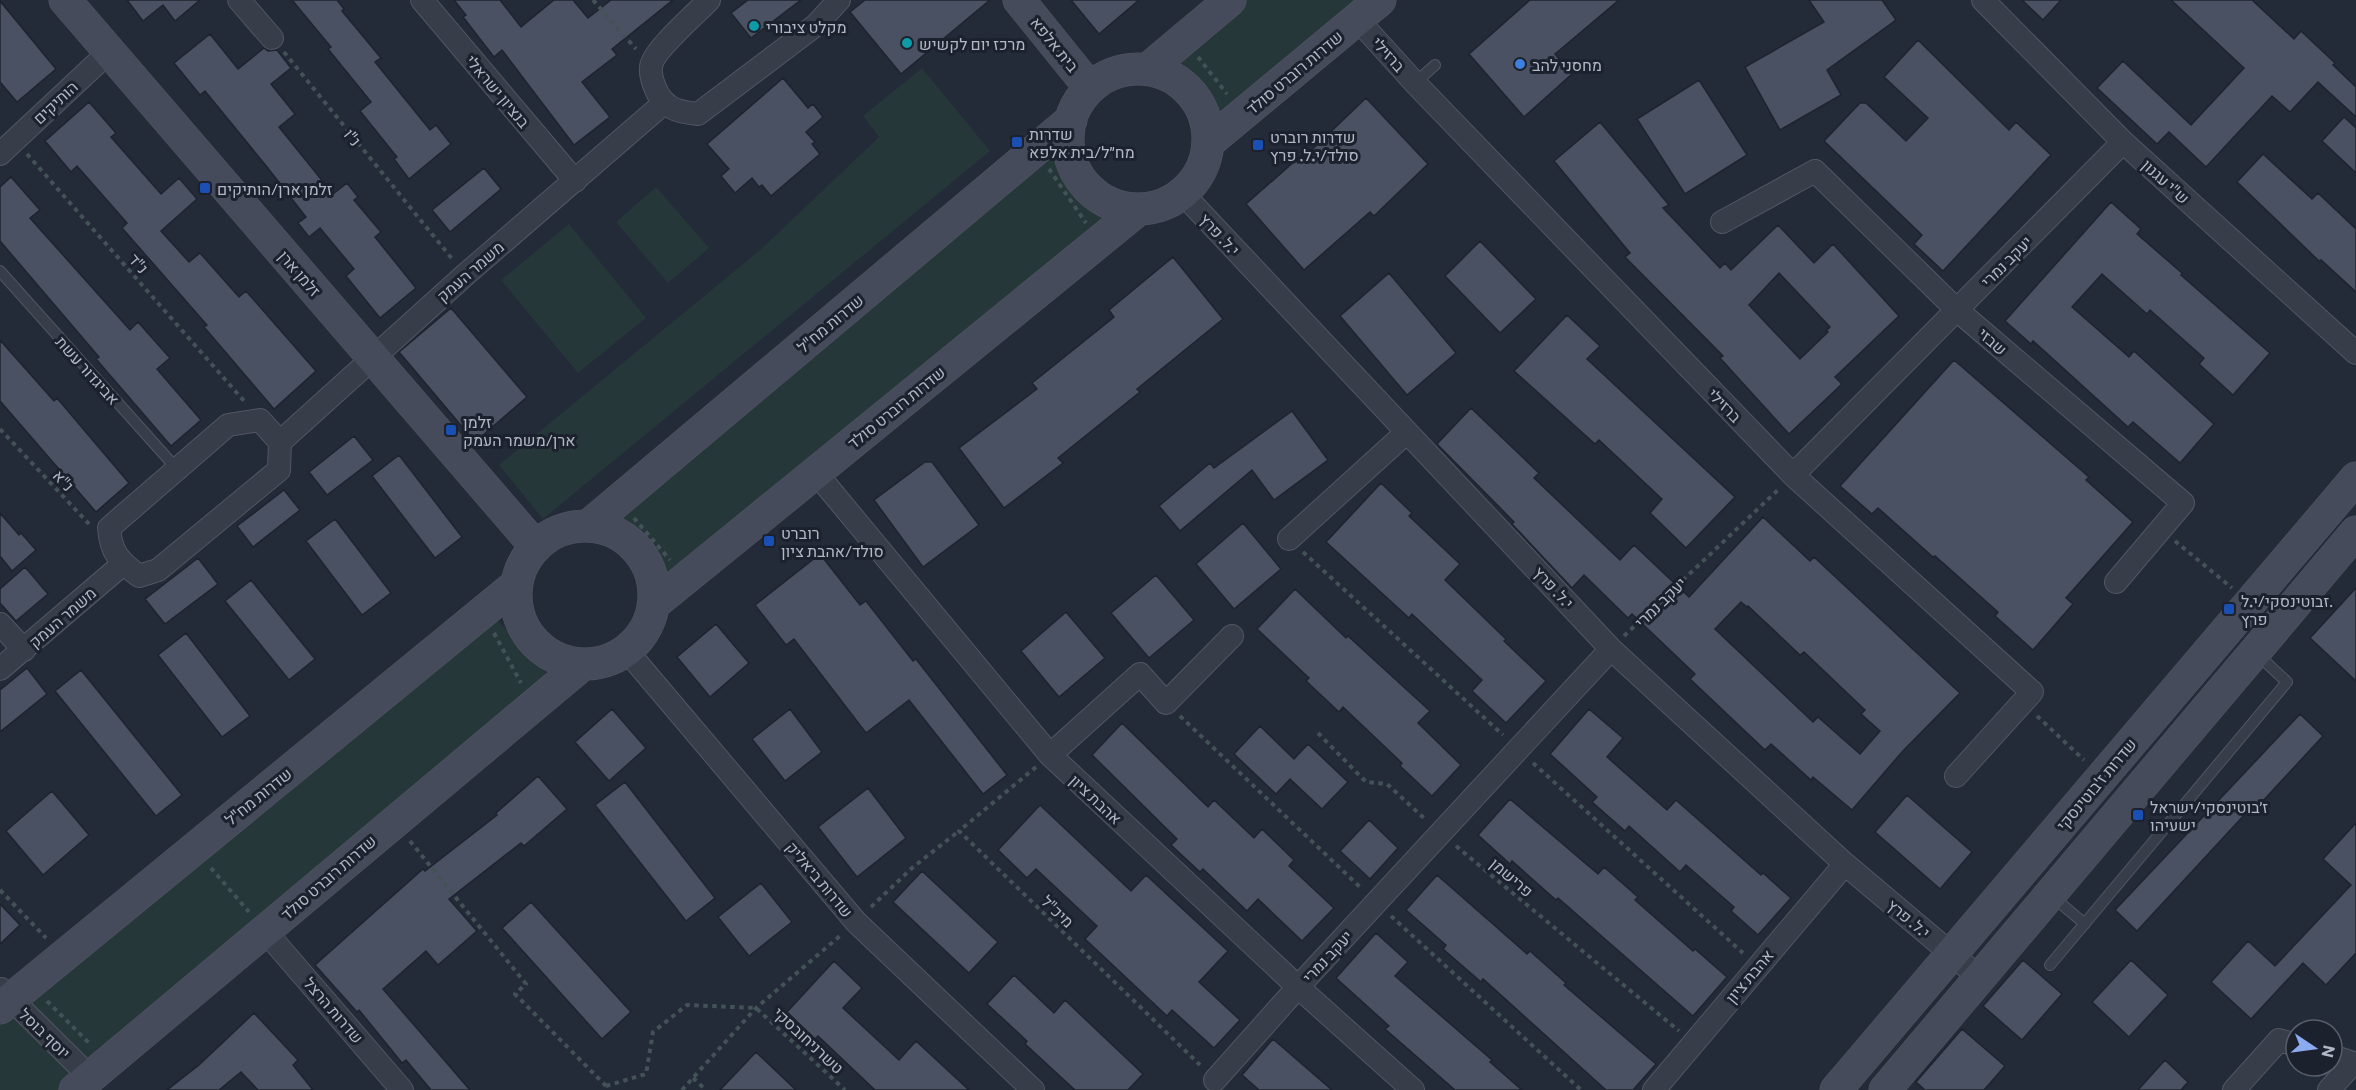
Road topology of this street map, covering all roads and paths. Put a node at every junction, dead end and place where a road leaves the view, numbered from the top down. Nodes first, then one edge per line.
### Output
1 (64, 0) edge
2 (239, 0) edge
3 (422, 0) edge
4 (593, 0) edge
5 (710, 0) edge
6 (839, 0) edge
7 (1019, 0) edge
8 (1230, 0) edge
9 (1983, 0) edge
10 (1368, 10) edge
11 (272, 38) joint
12 (1184, 39) junction
13 (110, 51) junction
14 (651, 65) junction
15 (1435, 65) dead end
16 (1148, 69) junction
17 (1415, 83) junction
18 (1090, 88) junction
19 (1231, 99) dead end
20 (664, 103) junction
21 (1071, 120) junction
22 (2123, 142) junction
23 (1208, 143) junction
24 (8, 147) edge
25 (1036, 150) junction
26 (575, 181) junction
27 (1183, 194) junction
28 (1138, 210) junction
29 (1722, 222) dead end
30 (1086, 223) dead end
31 (0, 271) edge
32 (465, 275) junction
33 (1957, 310) junction
34 (2356, 353) edge
35 (373, 359) junction
36 (260, 420) junction
37 (0, 429) edge
38 (1407, 432) junction
39 (280, 442) junction
40 (177, 469) junction
41 (816, 473) junction
42 (1793, 475) junction
43 (2356, 478) edge
44 (619, 500) junction
45 (588, 526) junction
46 (2161, 529) junction
47 (2356, 532) edge
48 (1288, 539) dead end
49 (536, 547) junction
50 (117, 555) junction
51 (677, 567) dead end
52 (2116, 582) dead end
53 (517, 584) junction
54 (2249, 603) junction
55 (653, 605) junction
56 (483, 613) junction
57 (0, 624) edge
58 (1232, 636) dead end
59 (1611, 649) junction
60 (24, 650) junction
61 (627, 651) junction
62 (2255, 652) junction
63 (582, 664) junction
64 (0, 669) edge
65 (521, 683) dead end
66 (2023, 703) junction
67 (1318, 734) dead end
68 (1050, 755) junction
69 (1956, 776) dead end
70 (2102, 777) junction
71 (394, 821) junction
72 (959, 831) junction
73 (1441, 834) junction
74 (194, 849) junction
75 (1845, 864) junction
76 (0, 890) edge
77 (2050, 894) junction
78 (856, 922) junction
79 (2085, 924) junction
80 (266, 931) junction
81 (1951, 954) junction
82 (63, 956) junction
83 (2050, 965) dead end
84 (1980, 978) junction
85 (1298, 987) junction
86 (10, 995) edge
87 (756, 1008) junction
88 (2284, 1041) edge
89 (1694, 1043) junction
90 (92, 1046) dead end
91 (2344, 1060) edge
92 (2344, 1073) edge
93 (693, 1078) junction
94 (2340, 1078) edge
95 (1215, 1080) joint
96 (83, 1083) edge
97 (605, 1088) edge
98 (402, 1090) edge
99 (682, 1090) edge
100 (706, 1090) edge
101 (845, 1090) edge
102 (1033, 1090) edge
103 (1413, 1090) edge
104 (1654, 1090) edge
105 (1836, 1090) edge
106 (1885, 1090) edge
107 (2234, 1090) edge
108 (2329, 1090) edge

1 - 13 street, זלמן ארן
2 - 11 street
3 - 26 street, בנציון ישראלי
4 - 14 path
5 - 14 street
6 - 20 street
7 - 18 street, בית אלפא
8 - 12 street
9 - 22 street, ש"י עגנון
10 - 17 street, ברזילי
10 - 23 street, שדרות רוברט סולד
11 - 32 path, נ"ו
12 - 16 street
12 - 19 path
13 - 24 street, הותיקים
13 - 35 street, זלמן ארן
14 - 20 street
15 - 17 lane
16 - 18 street
16 - 23 street
17 - 42 street, ברזילי
18 - 21 street
20 - 26 street, משמר העמק
21 - 25 street, שדרות מח"ל
21 - 28 street
22 - 33 street, יעקב נמרי
22 - 34 street, ש"י עגנון
23 - 27 street
24 - 36 path, נ"ד
25 - 30 path
25 - 44 street, שדרות מח"ל
26 - 32 street, משמר העמק
27 - 28 street
27 - 38 street, י.ל. פרץ
28 - 41 street, שדרות רוברט סולד
29 - 33 street, שבזי
31 - 40 lane, אביגדור עשת
32 - 35 street, משמר העמק
33 - 42 street, יעקב נמרי
33 - 46 street, שבזי
35 - 39 street, משמר העמק
35 - 49 street, זלמן ארן
36 - 39 street
36 - 40 street
37 - 50 path, נ"א
38 - 48 street
38 - 59 street, י.ל. פרץ
39 - 50 street
40 - 50 street
41 - 55 street, שדרות רוברט סולד
41 - 68 street, אהבת ציון
42 - 59 path, יעקב נמרי
42 - 66 street, ברזילי
43 - 54 street, שדרות ז'בוטינסקי
44 - 45 street, שדרות מח"ל
44 - 51 path
45 - 49 street
45 - 55 street
46 - 52 street, שבזי
46 - 54 path
47 - 62 street
49 - 53 street
50 - 60 street, משמר העמק
53 - 56 street, שדרות מח"ל
53 - 63 street
54 - 70 street, שדרות ז'בוטינסקי
55 - 61 street
56 - 65 path
56 - 74 street, שדרות מח"ל
57 - 60 street
58 - 68 street
59 - 73 street, יעקב נמרי
59 - 75 street, י.ל. פרץ
60 - 64 street, משמר העמק
61 - 63 street
61 - 78 street, שדרות ביאליק
62 - 77 street
62 - 79 lane
63 - 71 street, שדרות רוברט סולד
66 - 69 street
66 - 70 path
67 - 73 path, פרישמן
68 - 72 path
68 - 85 street, אהבת ציון
70 - 81 street, שדרות ז'בוטינסקי
71 - 80 street, שדרות רוברט סולד
71 - 97 path
72 - 78 path
72 - 95 path, מיכ"ל
73 - 85 street, יעקב נמרי
73 - 89 path, פרישמן
74 - 80 path
74 - 82 street, שדרות מח"ל
75 - 81 street, י.ל. פרץ
75 - 89 street, אהבת ציון
76 - 82 path
77 - 79 lane
77 - 84 street
78 - 87 path
78 - 102 street, שדרות ביאליק
79 - 83 lane
80 - 96 street, שדרות רוברט סולד
80 - 98 street, שדרות הרצל
81 - 84 street, י.ל. פרץ
81 - 105 street, שדרות ז'בוטינסקי
82 - 86 street, שדרות מח"ל
84 - 106 street
85 - 95 street, יעקב נמרי
85 - 103 street, אהבת ציון
86 - 90 path
86 - 96 street, יוסף בוסל
87 - 93 path
87 - 97 path
87 - 101 path, טשרניחובסקי
88 - 107 street
89 - 104 street, אהבת ציון
91 - 92 street
93 - 99 path
93 - 100 path
94 - 108 street

